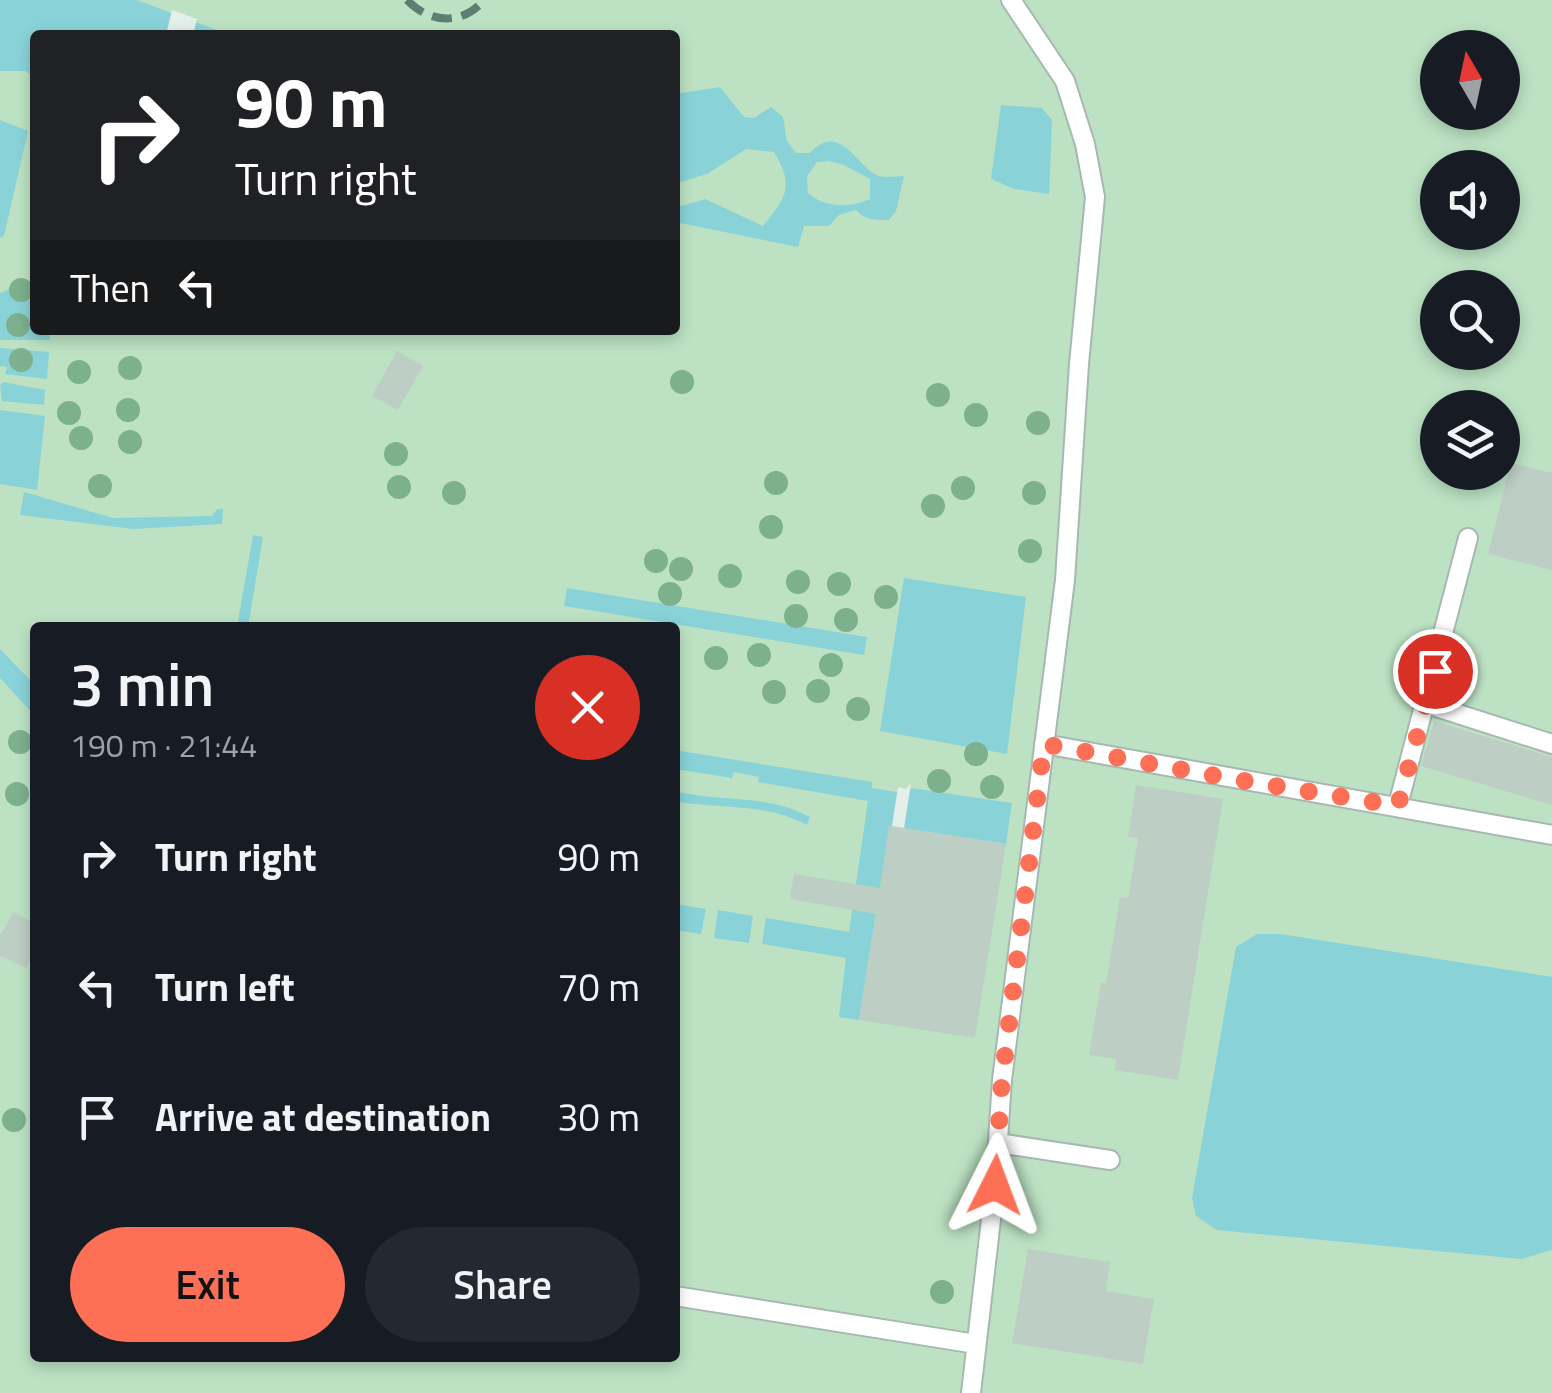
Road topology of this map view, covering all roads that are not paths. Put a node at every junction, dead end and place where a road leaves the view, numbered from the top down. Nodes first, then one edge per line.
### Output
1 (1011, 0) edge
2 (1468, 538) dead end
3 (1426, 704) junction
4 (1044, 744) junction
5 (1552, 744) edge
6 (1398, 806) junction
7 (1552, 834) edge
8 (998, 1143) junction
9 (1110, 1160) dead end
10 (680, 1297) edge
11 (976, 1344) junction
12 (972, 1393) edge

1 - 4 lane
2 - 3 lane
3 - 5 lane
3 - 6 lane
4 - 6 lane
4 - 8 lane
6 - 7 lane
8 - 9 lane
8 - 11 lane
10 - 11 lane
11 - 12 lane

